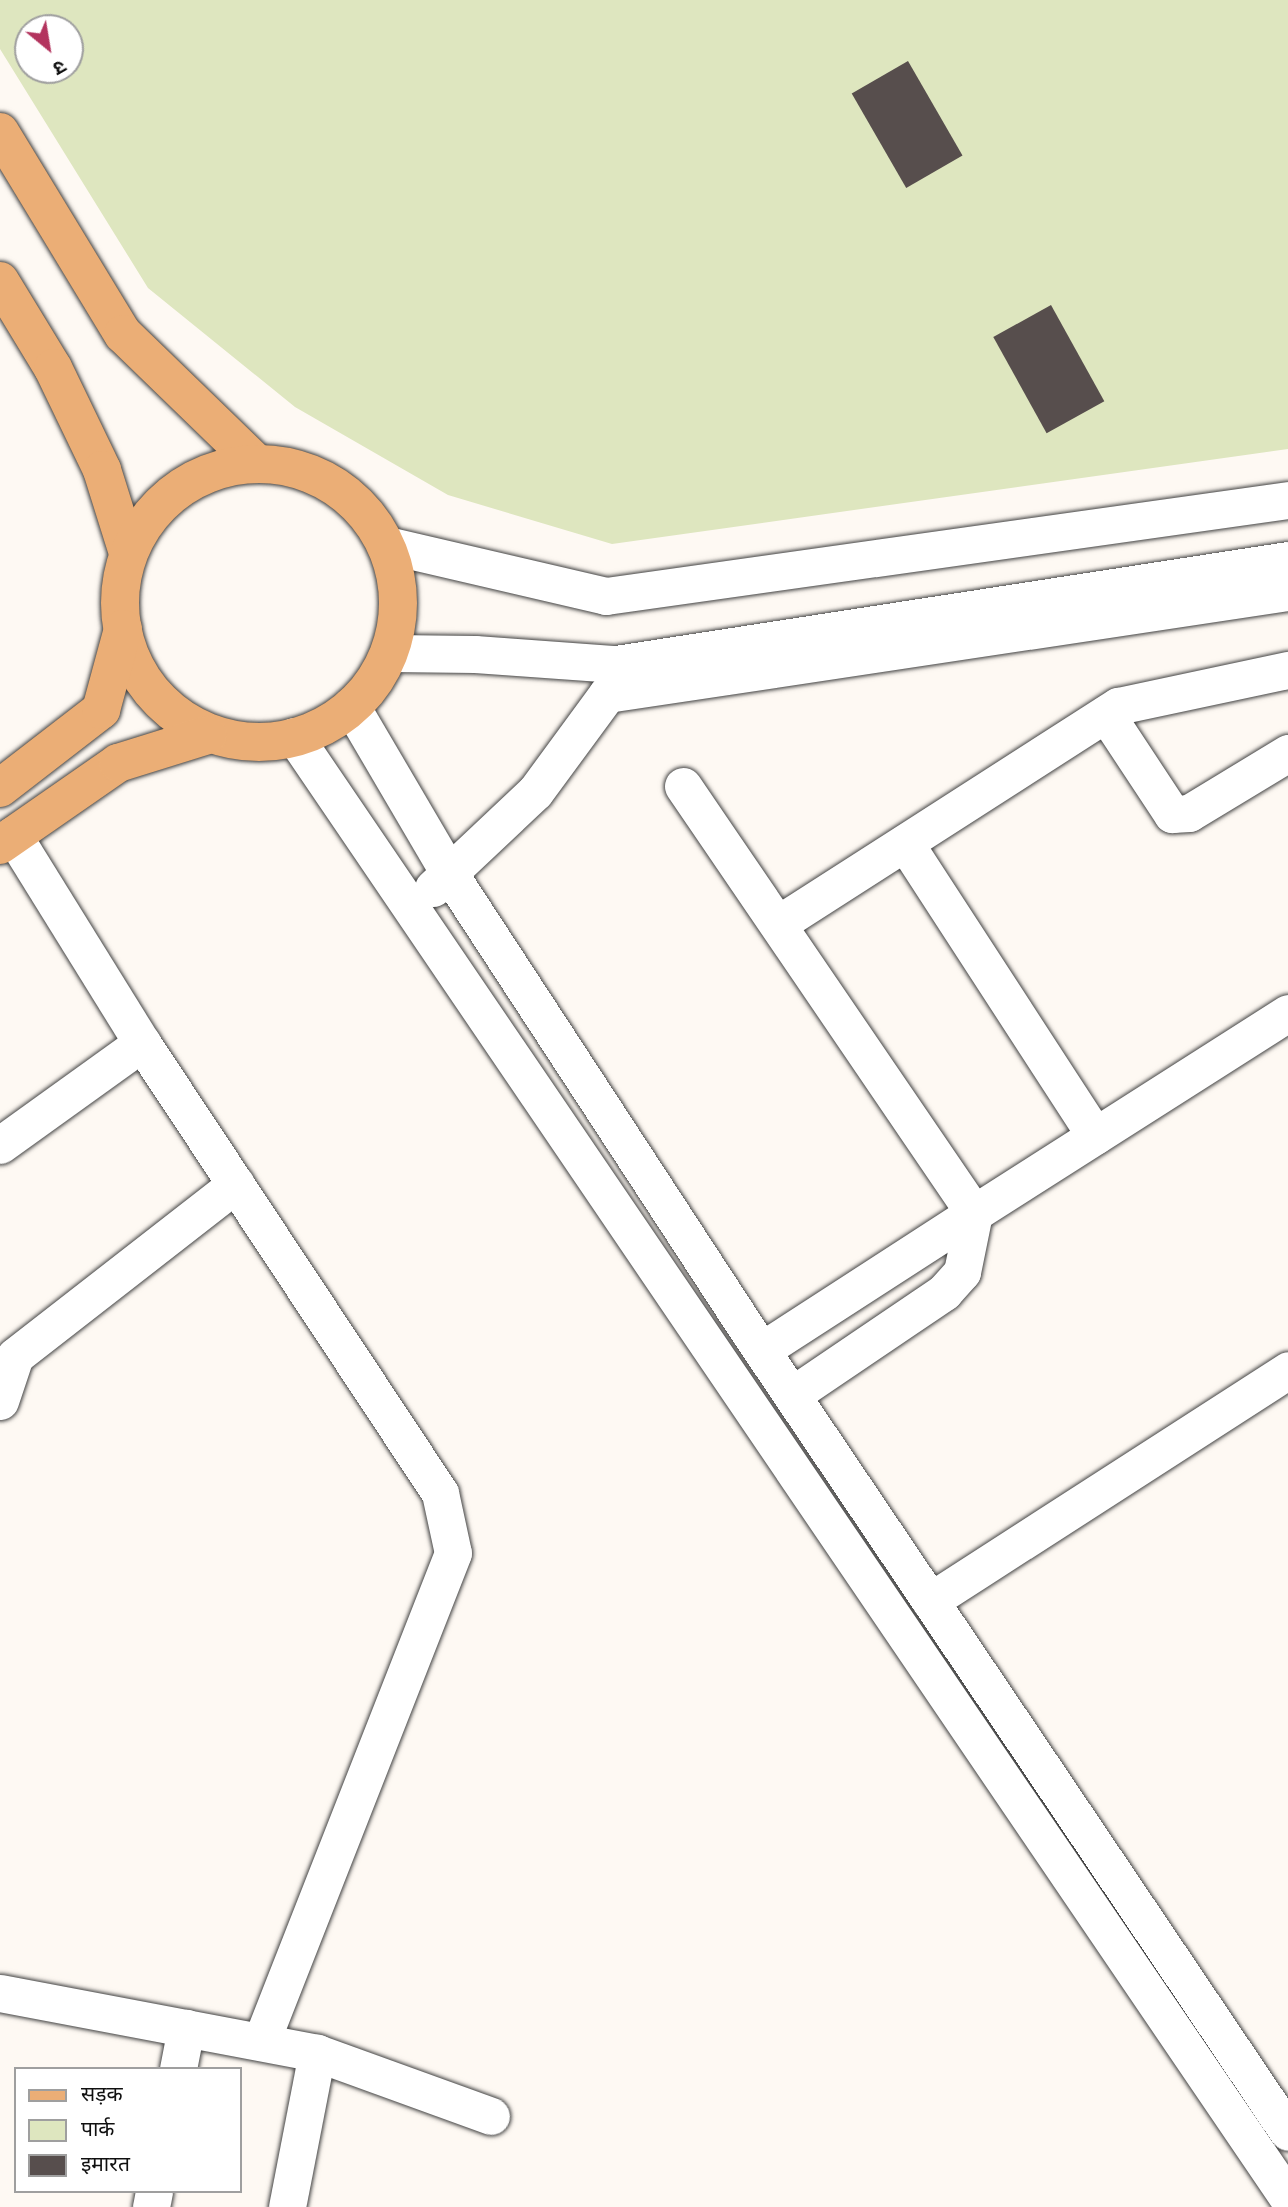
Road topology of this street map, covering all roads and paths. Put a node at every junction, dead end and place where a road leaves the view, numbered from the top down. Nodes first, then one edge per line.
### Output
1 (0, 132) edge
2 (0, 281) edge
3 (256, 463) junction
4 (1288, 500) edge
5 (387, 545) junction
6 (128, 553) junction
7 (1288, 560) edge
8 (1288, 592) edge
9 (124, 628) junction
10 (390, 653) junction
11 (1288, 670) edge
12 (351, 706) junction
13 (1106, 714) junction
14 (208, 734) junction
15 (294, 736) junction
16 (1288, 753) edge
17 (683, 786) dead end
18 (0, 788) edge
19 (6, 840) edge
20 (905, 843) junction
21 (449, 873) junction
22 (410, 909) junction
23 (778, 925) junction
24 (1288, 1013) edge
25 (142, 1043) junction
26 (1095, 1136) junction
27 (0, 1145) edge
28 (236, 1184) junction
29 (668, 1208) junction
30 (974, 1213) junction
31 (630, 1234) junction
32 (762, 1350) junction
33 (1288, 1370) edge
34 (792, 1395) junction
35 (0, 1401) edge
36 (930, 1601) junction
37 (0, 1993) edge
38 (186, 2028) junction
39 (261, 2042) junction
40 (317, 2053) junction
41 (178, 2067) edge
42 (491, 2116) dead end
43 (1288, 2132) edge
44 (1288, 2198) edge
45 (287, 2207) edge

1 - 3 main road
2 - 6 main road
3 - 5 main road
3 - 6 main road
4 - 5 street
5 - 10 main road
6 - 9 main road
7 - 10 street
8 - 21 street
9 - 14 main road
9 - 18 main road
10 - 12 main road
11 - 13 street
12 - 15 main road
12 - 21 street
13 - 16 street
13 - 20 street
14 - 15 main road
14 - 19 main road
15 - 22 street
17 - 23 street
19 - 25 street
20 - 23 street
20 - 26 street
21 - 22 street
21 - 29 street
22 - 31 street
23 - 30 street
24 - 26 street
25 - 27 street
25 - 28 street
26 - 30 street
28 - 35 street
28 - 39 street
29 - 31 street
29 - 32 street
30 - 32 street
30 - 34 street
31 - 44 street
32 - 34 street
33 - 36 street
34 - 36 street
36 - 43 street
37 - 38 street
38 - 39 street
38 - 41 street
39 - 40 street
40 - 42 street
40 - 45 street

